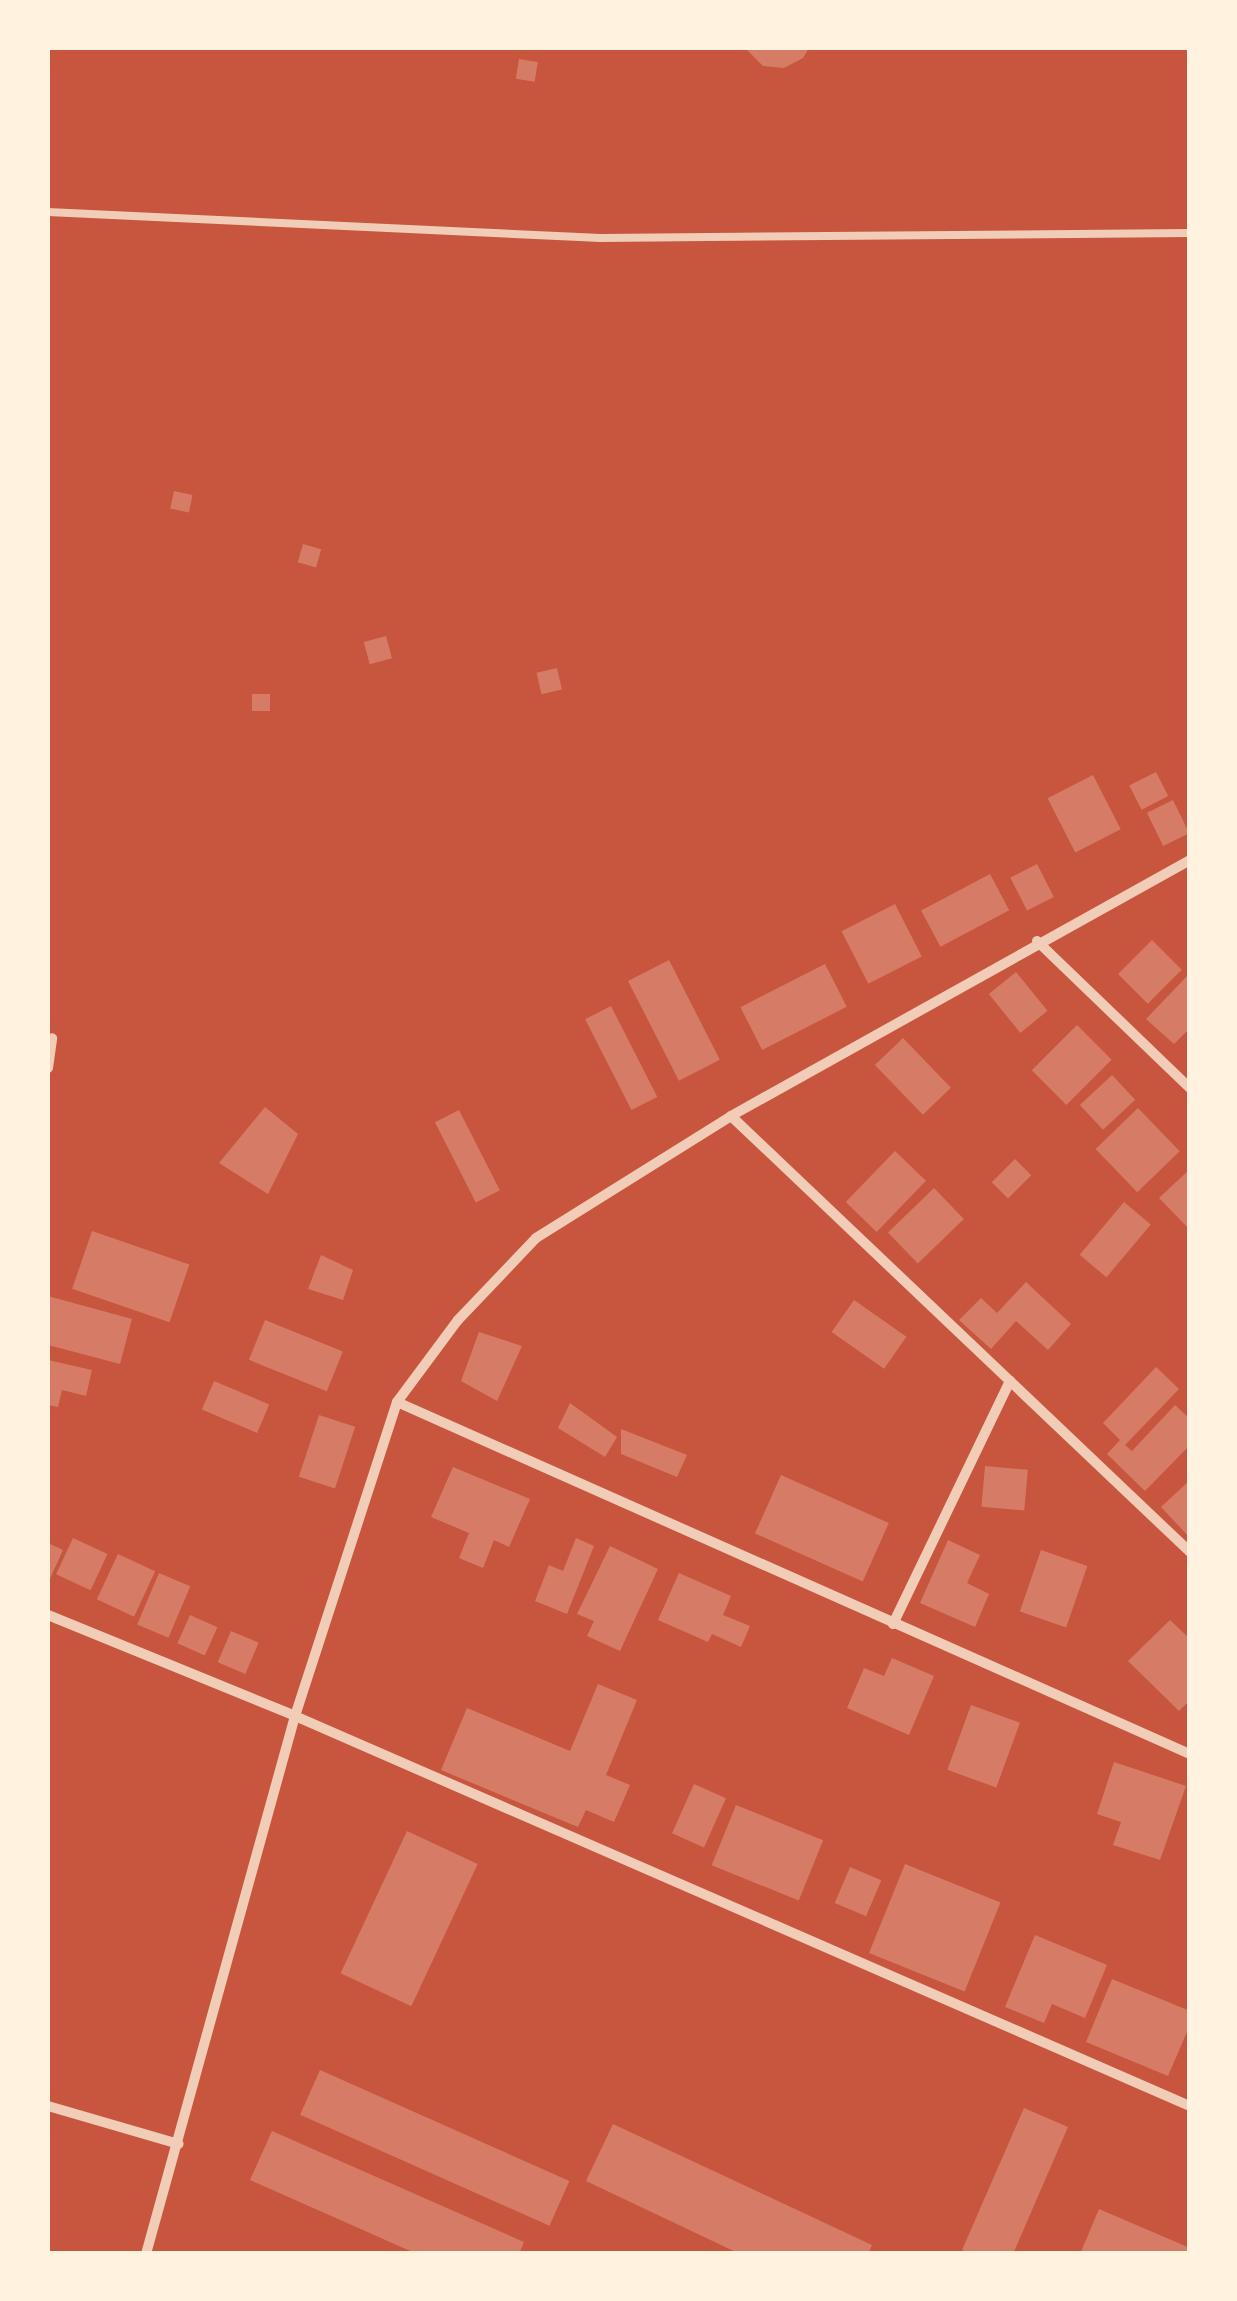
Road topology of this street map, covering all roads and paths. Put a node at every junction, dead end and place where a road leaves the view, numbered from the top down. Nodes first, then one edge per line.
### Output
1 (48, 212) edge
2 (1190, 234) edge
3 (1190, 860) edge
4 (1038, 941) junction
5 (52, 1038) dead end
6 (48, 1068) edge
7 (1190, 1088) edge
8 (732, 1116) junction
9 (1010, 1381) junction
10 (397, 1402) junction
11 (1190, 1552) edge
12 (48, 1615) edge
13 (894, 1624) junction
14 (294, 1716) junction
15 (1190, 1754) edge
16 (48, 2106) edge
17 (1190, 2106) edge
18 (179, 2144) junction
19 (146, 2254) edge

1 - 2 lane
3 - 4 street
4 - 7 street
4 - 8 street
5 - 6 street
8 - 9 street
8 - 10 street
9 - 11 street
9 - 13 street
10 - 13 street
10 - 14 street
12 - 14 street
13 - 15 street
14 - 17 street
14 - 18 street
16 - 18 street
18 - 19 street

